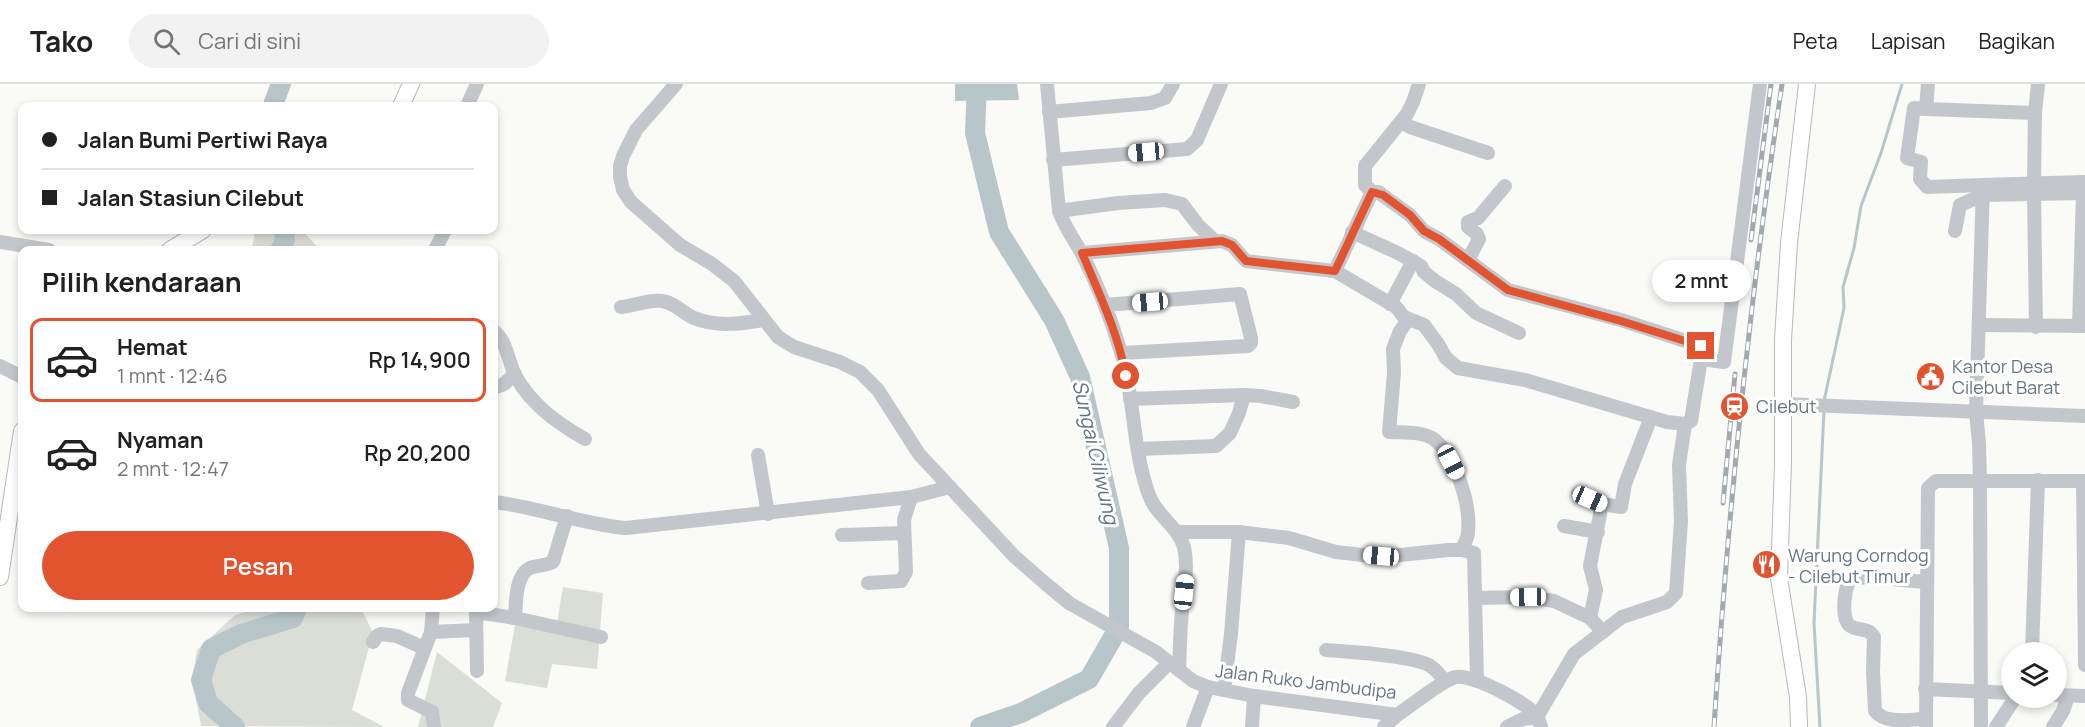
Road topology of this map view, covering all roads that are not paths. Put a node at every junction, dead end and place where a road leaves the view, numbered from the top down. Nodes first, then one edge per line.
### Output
1 (411, 84) edge
2 (477, 84) edge
3 (676, 84) edge
4 (1047, 84) edge
5 (1173, 84) edge
6 (1221, 84) edge
7 (1419, 84) edge
8 (1760, 84) edge
9 (1808, 84) edge
10 (1928, 84) edge
11 (2038, 84) edge
12 (403, 102) edge
13 (469, 102) edge
14 (1926, 109) junction
15 (1049, 112) junction
16 (2035, 113) junction
17 (1401, 122) junction
18 (1488, 153) dead end
19 (1053, 160) junction
20 (1505, 186) dead end
21 (2034, 188) junction
22 (2084, 189) edge
23 (1983, 190) junction
24 (1372, 192) junction
25 (1059, 211) junction
26 (1954, 231) dead end
27 (1352, 232) junction
28 (196, 234) edge
29 (1215, 241) junction
30 (0, 242) edge
31 (24, 246) edge
32 (177, 246) edge
33 (1082, 253) junction
34 (1468, 260) junction
35 (1413, 261) junction
36 (1335, 271) junction
37 (1390, 304) junction
38 (1105, 305) junction
39 (621, 307) dead end
40 (763, 320) junction
41 (1407, 320) junction
42 (1979, 325) junction
43 (2082, 326) edge
44 (2036, 327) junction
45 (1519, 333) dead end
46 (498, 335) edge
47 (1122, 353) junction
48 (1701, 360) junction
49 (0, 366) edge
50 (515, 374) junction
51 (18, 375) edge
52 (498, 386) edge
53 (1244, 395) junction
54 (1131, 399) junction
55 (1293, 402) dead end
56 (1783, 404) junction
57 (1976, 412) junction
58 (2085, 416) edge
59 (1651, 417) junction
60 (1685, 424) junction
61 (585, 440) dead end
62 (18, 449) edge
63 (1139, 449) junction
64 (758, 455) dead end
65 (1980, 480) junction
66 (2038, 480) junction
67 (2084, 481) edge
68 (950, 487) junction
69 (1578, 494) dead end
70 (911, 497) junction
71 (498, 503) edge
72 (1602, 504) junction
73 (5, 506) edge
74 (768, 514) junction
75 (567, 516) junction
76 (1564, 526) dead end
77 (1178, 532) junction
78 (1239, 532) junction
79 (1598, 532) junction
80 (904, 533) junction
81 (842, 535) dead end
82 (1462, 550) junction
83 (0, 576) edge
84 (1926, 582) junction
85 (868, 583) dead end
86 (1475, 598) junction
87 (433, 612) edge
88 (476, 612) edge
89 (486, 612) edge
90 (515, 618) junction
91 (1590, 618) junction
92 (2084, 623) edge
93 (476, 630) junction
94 (431, 632) junction
95 (1603, 632) junction
96 (601, 637) dead end
97 (373, 642) dead end
98 (2032, 642) edge
99 (424, 648) junction
100 (1326, 650) dead end
101 (2085, 665) edge
102 (1174, 666) junction
103 (477, 671) dead end
104 (1477, 680) junction
105 (1445, 681) junction
106 (1208, 687) junction
107 (1925, 689) junction
108 (1224, 690) junction
109 (1981, 691) junction
110 (2001, 692) edge
111 (2067, 695) edge
112 (1254, 696) junction
113 (2085, 696) edge
114 (2008, 708) edge
115 (2063, 708) edge
116 (1398, 715) junction
117 (1539, 722) edge
118 (1925, 723) edge
119 (434, 727) edge
120 (1113, 727) edge
121 (1193, 727) edge
122 (1252, 727) edge
123 (1384, 727) edge
124 (1507, 727) edge
125 (1799, 727) edge
126 (1981, 727) edge
127 (1996, 727) edge
128 (2053, 727) edge

1 - 12 main road
2 - 13 street
3 - 40 street, Jalan Ruko Jambudipa
4 - 15 street
5 - 15 street
6 - 19 street
7 - 17 street
8 - 48 street
9 - 56 main road
10 - 14 street
11 - 16 street
14 - 16 street
14 - 23 street
15 - 19 street
16 - 21 street
17 - 18 street
17 - 24 street
19 - 25 street
20 - 34 street
21 - 22 street
21 - 23 street
21 - 44 street
22 - 43 street
23 - 26 street
23 - 42 street
24 - 27 street
24 - 34 street
25 - 29 street
25 - 33 street
27 - 35 street
27 - 36 street
28 - 32 main road
29 - 33 street
29 - 36 street
30 - 31 street
33 - 38 street
34 - 48 street
35 - 37 street
35 - 45 street
36 - 37 street
37 - 41 street
38 - 47 street
38 - 47 street
39 - 40 street
40 - 68 street, Jalan Ruko Jambudipa
41 - 59 street
41 - 82 street
42 - 44 street
42 - 57 street
43 - 44 street
46 - 50 street
47 - 54 street
48 - 60 street
49 - 51 street
50 - 52 street
50 - 61 street
53 - 54 street
53 - 55 street
53 - 63 street
54 - 63 street
56 - 57 street
56 - 125 main road
57 - 58 street
57 - 65 street
59 - 60 street
59 - 72 street
60 - 95 street
62 - 73 main road
63 - 77 street
64 - 74 street
65 - 66 street
65 - 84 street
65 - 109 street
66 - 67 street
66 - 98 street
67 - 92 street
68 - 70 street
68 - 102 street, Jalan Ruko Jambudipa
69 - 72 street
70 - 74 street
70 - 80 street
71 - 75 street
72 - 79 street
73 - 83 main road
74 - 75 street
75 - 90 street
76 - 79 street
77 - 78 street
77 - 102 street
78 - 82 street
78 - 108 street
79 - 91 street
80 - 81 street
80 - 85 street
82 - 86 street
84 - 107 street
84 - 118 street
86 - 91 street
86 - 104 street
87 - 94 street
88 - 93 street
89 - 90 street
90 - 96 street
91 - 95 street
92 - 101 street
93 - 94 street
93 - 103 street
94 - 99 street
95 - 117 street
97 - 99 street
99 - 119 street
100 - 105 street
102 - 106 street, Jalan Ruko Jambudipa
102 - 120 street
104 - 105 street
104 - 117 street
105 - 116 street, Jalan Ruko Jambudipa
106 - 108 street, Jalan Ruko Jambudipa
106 - 121 street
107 - 109 street
107 - 118 street
108 - 112 street, Jalan Ruko Jambudipa
109 - 110 street
109 - 126 street
111 - 113 street
112 - 116 street, Jalan Ruko Jambudipa
112 - 122 street
114 - 127 street
115 - 128 street
116 - 123 street
117 - 124 street

